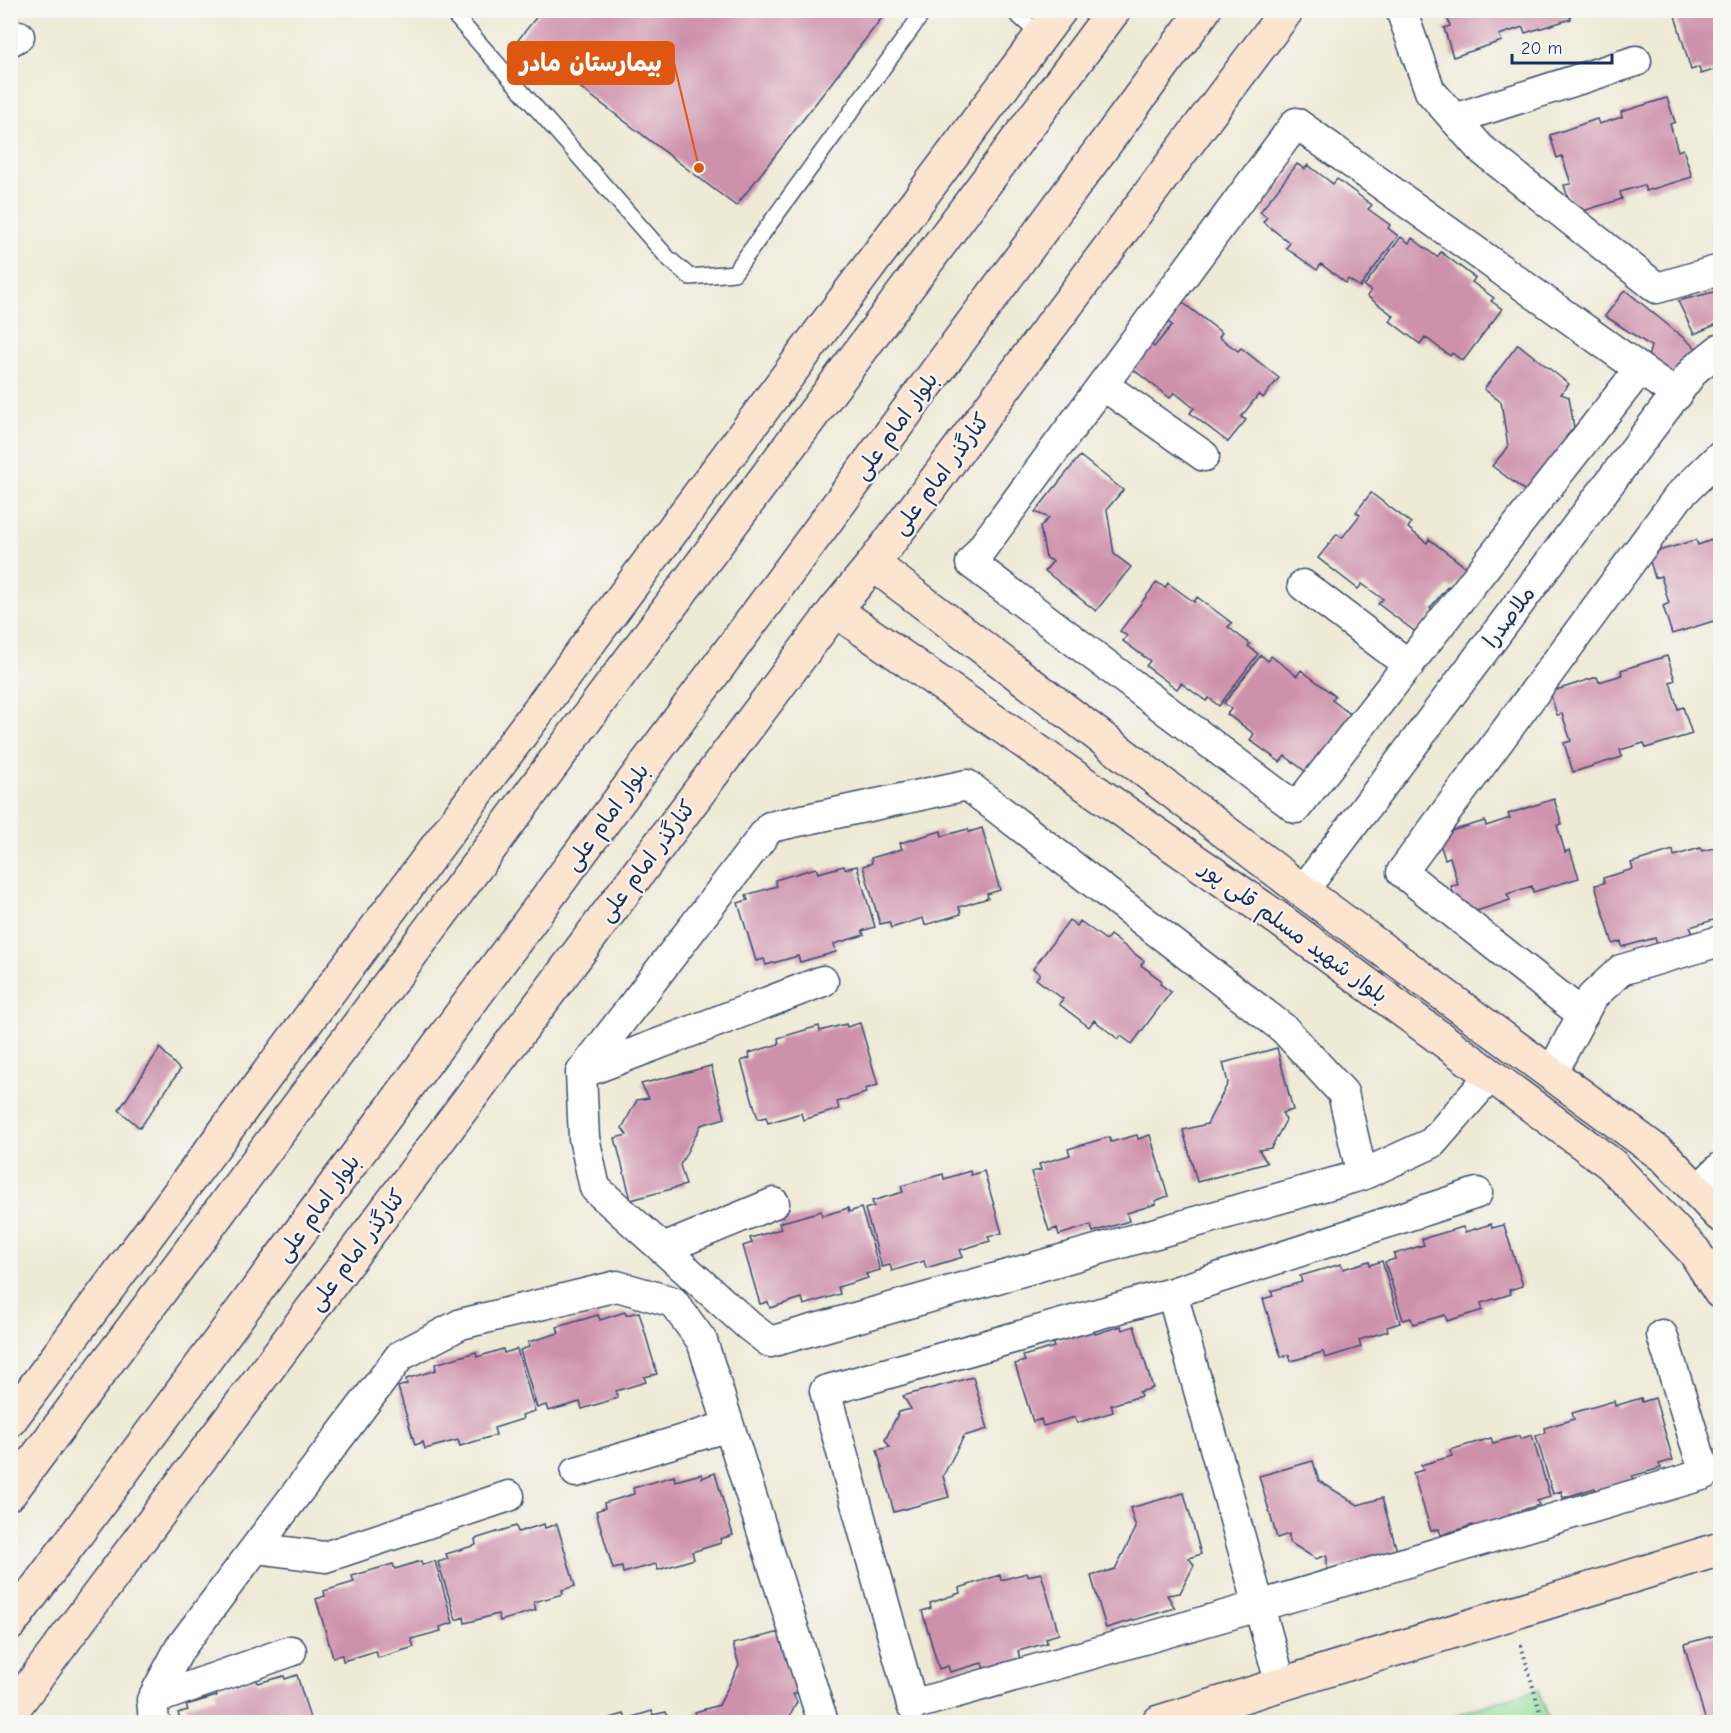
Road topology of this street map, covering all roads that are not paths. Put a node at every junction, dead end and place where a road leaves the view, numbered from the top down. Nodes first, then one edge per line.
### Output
1 (450, 10) edge
2 (925, 10) edge
3 (1012, 10) edge
4 (1114, 10) edge
5 (1204, 10) edge
6 (1287, 10) edge
7 (1401, 10) edge
8 (1050, 23) edge
9 (1636, 61) dead end
10 (1454, 119) junction
11 (1720, 270) edge
12 (1720, 349) edge
13 (1640, 369) junction
14 (1103, 385) junction
15 (1677, 395) junction
16 (1204, 456) dead end
17 (1720, 456) edge
18 (873, 564) junction
19 (1303, 585) dead end
20 (835, 610) junction
21 (1409, 665) junction
22 (1303, 891) junction
23 (1280, 920) junction
24 (1720, 941) edge
25 (823, 981) dead end
26 (1582, 1015) junction
27 (581, 1073) junction
28 (1551, 1074) junction
29 (1491, 1075) junction
30 (1720, 1167) edge
31 (1362, 1175) junction
32 (1697, 1191) junction
33 (1477, 1193) dead end
34 (774, 1203) dead end
35 (1720, 1215) edge
36 (663, 1249) junction
37 (1720, 1292) edge
38 (1173, 1293) junction
39 (1662, 1335) dead end
40 (10, 1420) edge
41 (729, 1426) junction
42 (576, 1472) dead end
43 (10, 1493) edge
44 (509, 1496) dead end
45 (256, 1548) junction
46 (1720, 1549) edge
47 (1259, 1606) junction
48 (10, 1624) edge
49 (291, 1651) dead end
50 (1281, 1685) junction
51 (153, 1711) edge
52 (10, 1713) edge
53 (823, 1722) edge
54 (1159, 1722) edge

1 - 2 lane
3 - 8 lane
4 - 43 main road
5 - 48 main road, بلوار امام علی
6 - 18 main road, کنارگذر امام علی
7 - 10 street
8 - 40 main road
9 - 10 street
10 - 11 street
12 - 15 street, ملاصدرا
13 - 14 street
13 - 15 street
13 - 21 street
14 - 16 street
14 - 21 street
15 - 22 street, ملاصدرا
17 - 26 street
18 - 20 main road, کنارگذر امام علی
18 - 22 main road, بلوار شهید مسلم قلی پور
19 - 21 street
20 - 23 main road, بلوار شهید مسلم قلی پور
20 - 52 main road, کنارگذر امام علی
22 - 23 main road
22 - 28 main road, بلوار شهید مسلم قلی پور
23 - 29 main road, بلوار شهید مسلم قلی پور
24 - 26 street
25 - 27 street
26 - 28 street
27 - 31 street
27 - 36 street
28 - 32 main road, بلوار شهید مسلم قلی پور
29 - 31 street
29 - 37 main road, بلوار شهید مسلم قلی پور
30 - 32 street
31 - 36 street
32 - 35 main road, بلوار شهید مسلم قلی پور
33 - 38 street
34 - 36 street
38 - 47 street
38 - 47 street
39 - 47 street
41 - 42 street
41 - 45 street
41 - 53 street
44 - 45 street
45 - 51 street
46 - 50 main road
47 - 50 street
49 - 51 street
50 - 54 main road

